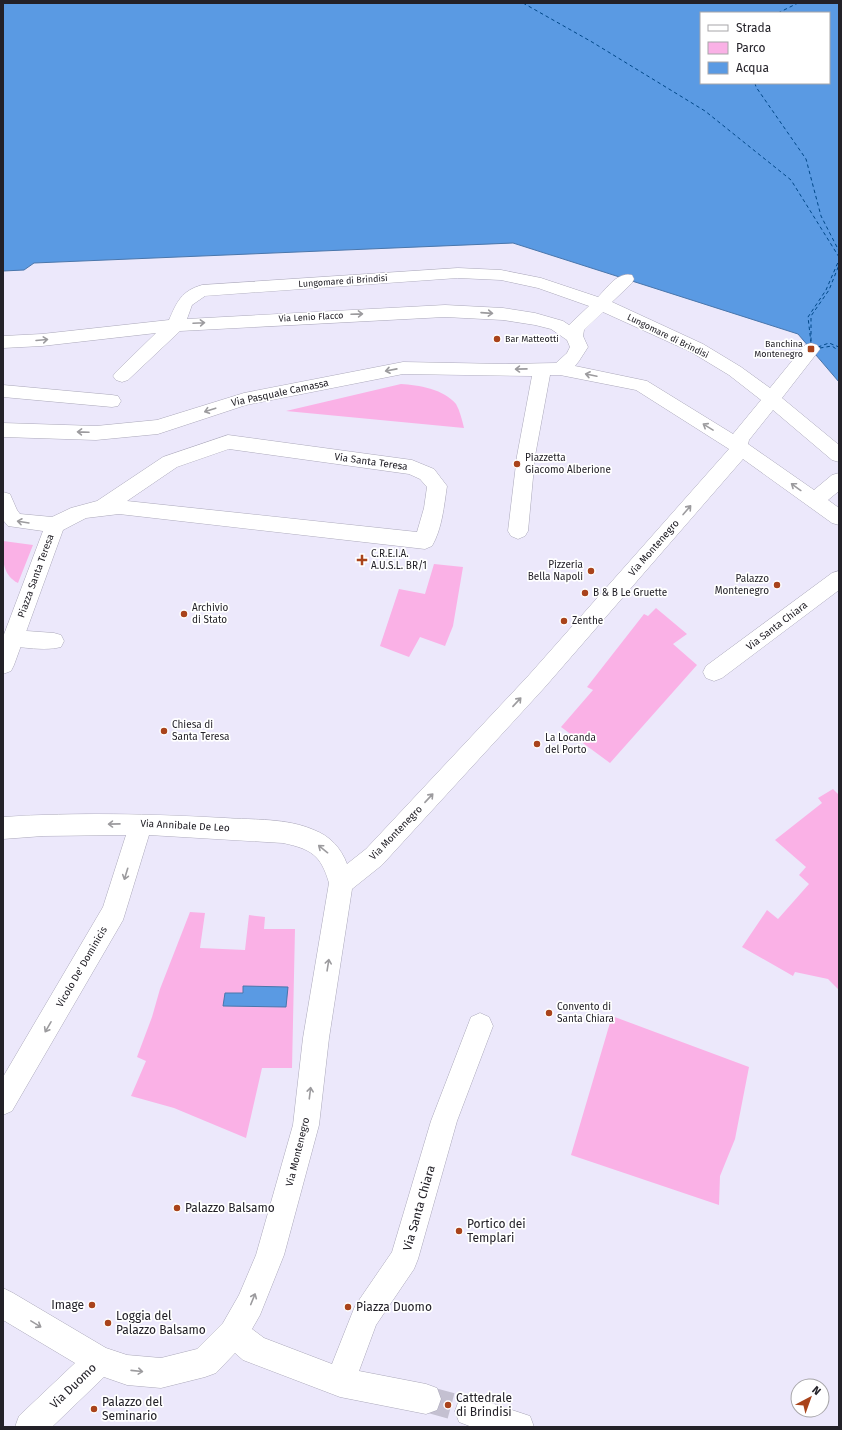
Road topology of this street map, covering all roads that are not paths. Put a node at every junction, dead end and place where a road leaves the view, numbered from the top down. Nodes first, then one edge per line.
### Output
1 (626, 279) dead end
2 (600, 304) junction
3 (175, 325) junction
4 (574, 336) junction
5 (3, 342) edge
6 (811, 349) dead end
7 (551, 369) junction
8 (122, 376) dead end
9 (3, 391) edge
10 (772, 399) junction
11 (112, 401) dead end
12 (3, 430) edge
13 (740, 445) junction
14 (839, 455) edge
15 (839, 480) edge
16 (3, 500) edge
17 (815, 501) junction
18 (103, 507) junction
19 (839, 518) edge
20 (55, 525) junction
21 (518, 531) dead end
22 (839, 579) edge
23 (13, 638) junction
24 (54, 641) dead end
25 (3, 665) edge
26 (714, 672) dead end
27 (141, 824) junction
28 (3, 828) edge
29 (341, 883) junction
30 (480, 1026) dead end
31 (3, 1102) edge
32 (3, 1303) edge
33 (233, 1333) junction
34 (99, 1362) junction
35 (340, 1382) junction
36 (426, 1399) tunnel mouth
37 (470, 1411) tunnel mouth
38 (30, 1427) edge
39 (519, 1427) edge

1 - 2 street
2 - 3 street, Lungomare di Brindisi
2 - 4 street
2 - 10 street, Lungomare di Brindisi
3 -> 4 street, Via Lenio Flacco
5 -> 3 street, Via Lenio Flacco
3 - 8 street, Lungomare di Brindisi
4 - 7 street
6 - 10 street
7 -> 12 street, Via Pasquale Camassa
13 -> 7 street, Via Pasquale Camassa
7 - 21 street
9 - 11 street
10 - 13 street
10 - 14 street, Lungomare di Brindisi
17 -> 13 street, Via Pasquale Camassa
29 -> 13 street, Via Montenegro
15 - 17 street
20 -> 16 street, Piazza Santa Teresa
17 - 19 street, Via Pasquale Camassa
18 - 18 street, Via Santa Teresa
18 - 20 street, Via Santa Teresa
20 - 23 street, Piazza Santa Teresa
22 - 26 street, Via Santa Chiara
23 - 24 lane
23 - 25 street, Piazza Santa Teresa
27 -> 28 street, Via Annibale De Leo
29 -> 27 street, Via Annibale De Leo
27 -> 31 street, Vicolo De' Dominicis
33 -> 29 street, Via Montenegro
30 - 35 street, Via Santa Chiara
32 -> 34 street
34 -> 33 street
33 - 35 street
34 - 38 street, Via Duomo
35 - 36 street
37 - 39 street

